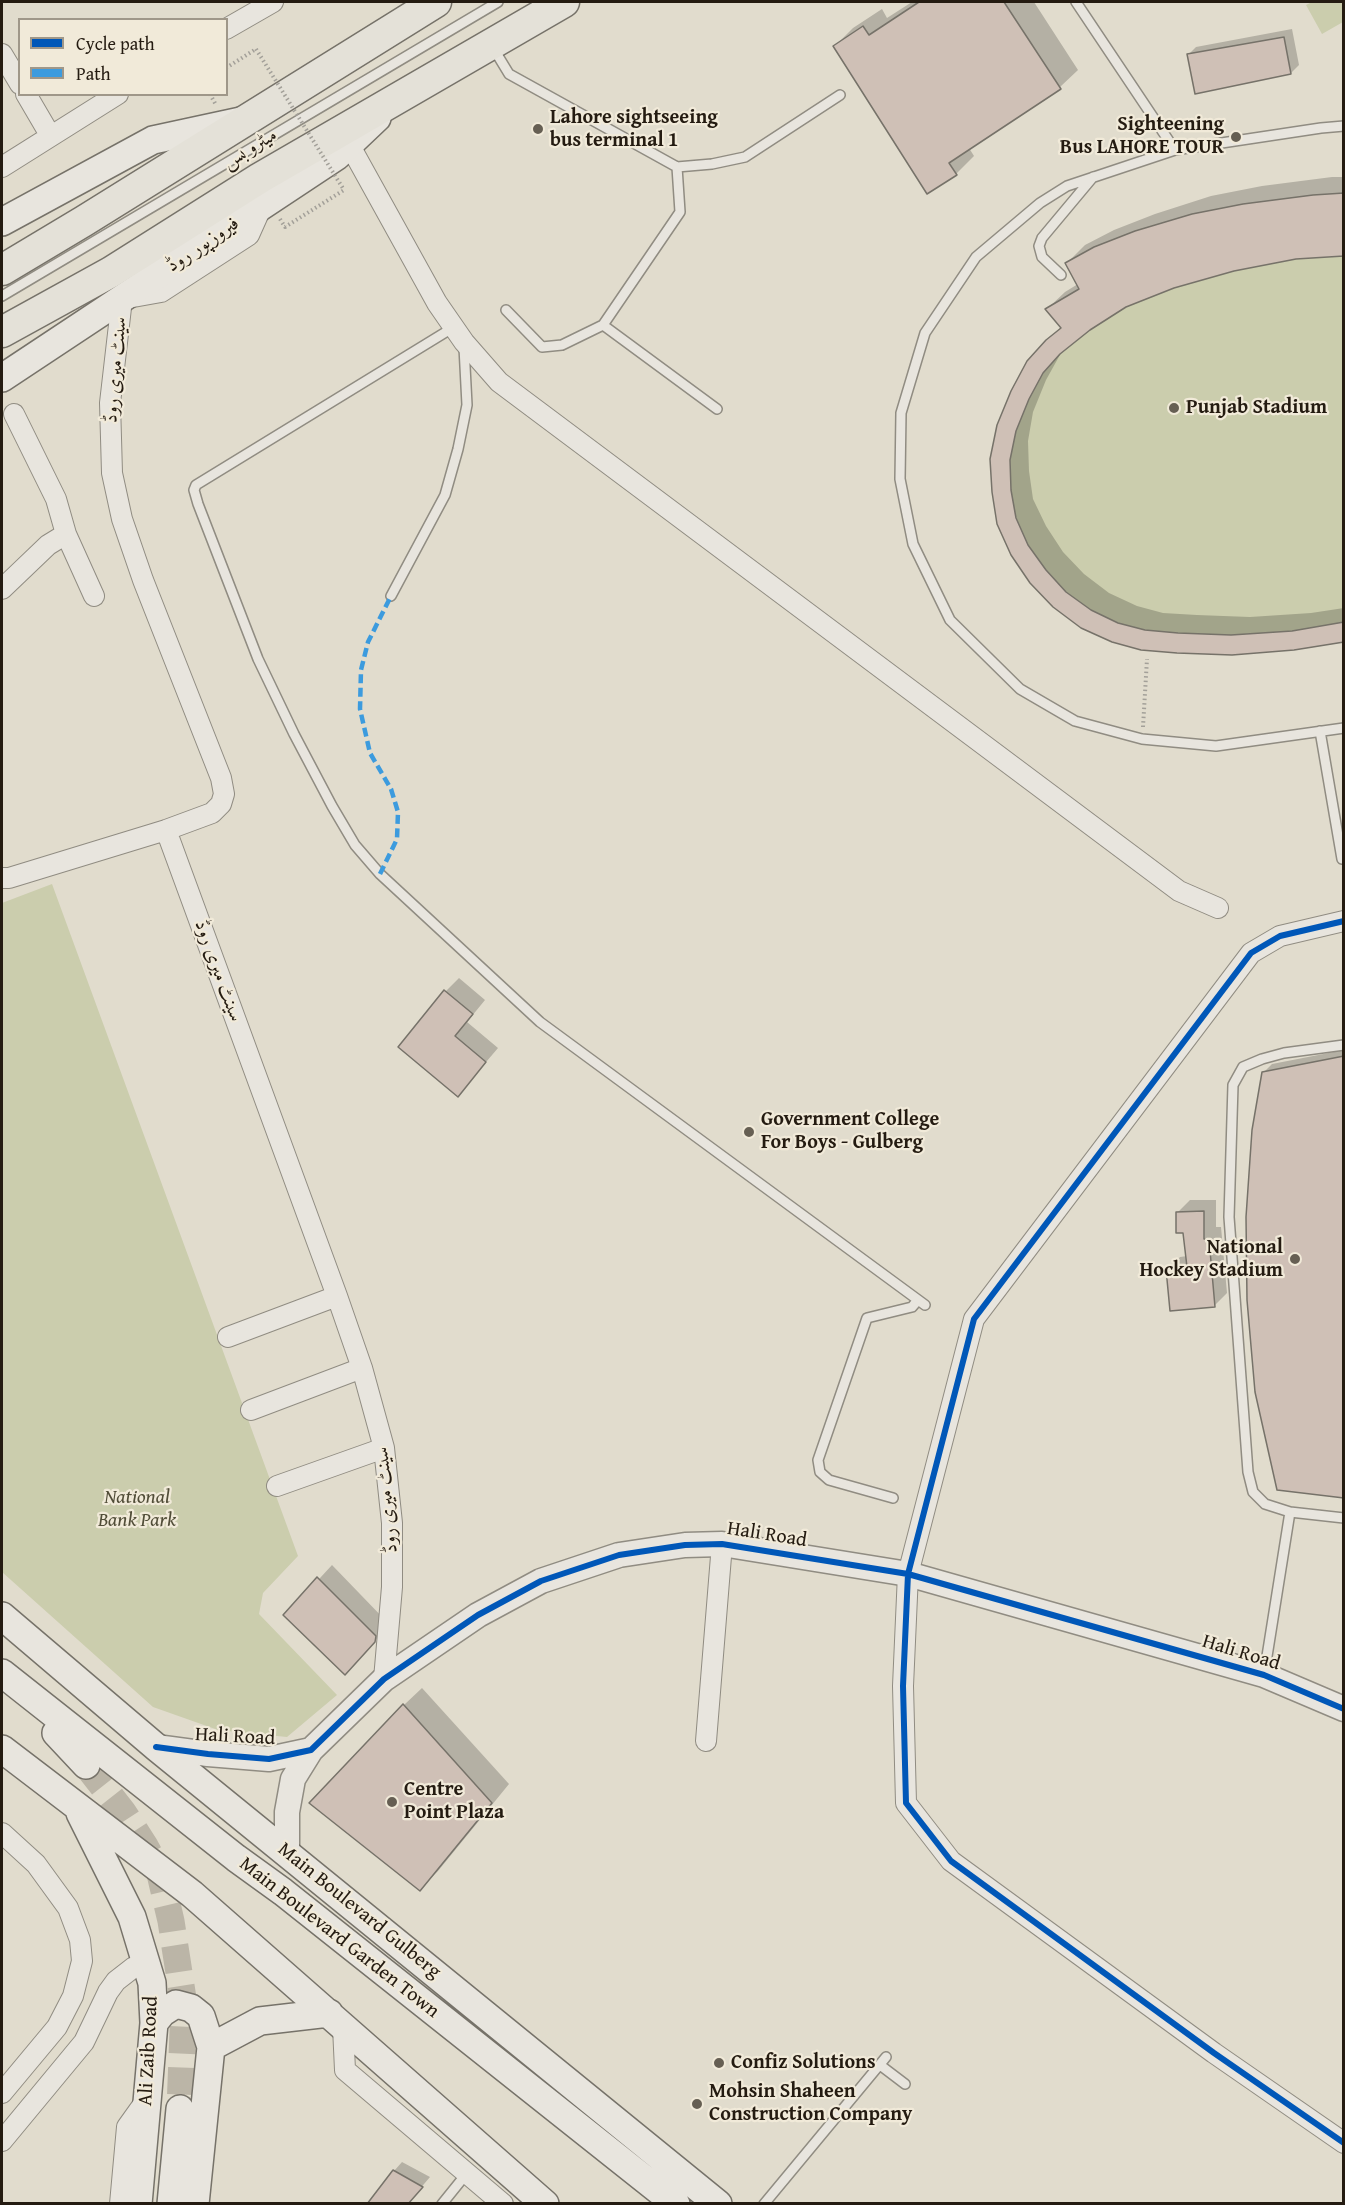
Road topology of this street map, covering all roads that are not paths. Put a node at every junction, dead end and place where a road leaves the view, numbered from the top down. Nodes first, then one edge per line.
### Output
1 (271, 2) edge
2 (436, 2) edge
3 (498, 2) edge
4 (564, 2) edge
5 (1076, 2) edge
6 (228, 29) edge
7 (491, 44) junction
8 (2, 54) edge
9 (18, 81) edge
10 (840, 95) dead end
11 (27, 96) edge
12 (115, 96) edge
13 (395, 101) junction
14 (242, 120) junction
15 (1344, 126) edge
16 (50, 135) junction
17 (349, 144) junction
18 (1175, 150) junction
19 (2, 167) edge
20 (678, 167) junction
21 (1094, 175) junction
22 (2, 222) edge
23 (2, 270) edge
24 (1061, 274) dead end
25 (117, 285) junction
26 (2, 296) edge
27 (506, 310) dead end
28 (603, 325) junction
29 (2, 332) edge
30 (459, 334) junction
31 (2, 378) edge
32 (717, 409) dead end
33 (14, 414) dead end
34 (66, 534) junction
35 (2, 589) edge
36 (94, 596) dead end
37 (391, 597) dead end
38 (1344, 728) edge
39 (1320, 731) junction
40 (166, 830) junction
41 (1342, 859) edge
42 (2, 878) edge
43 (1218, 908) dead end
44 (1344, 921) edge
45 (1344, 1045) edge
46 (338, 1296) junction
47 (228, 1337) dead end
48 (362, 1368) junction
49 (251, 1410) dead end
50 (384, 1448) junction
51 (277, 1486) dead end
52 (893, 1498) dead end
53 (1290, 1512) junction
54 (1344, 1518) edge
55 (722, 1544) junction
56 (908, 1574) junction
57 (2, 1616) edge
58 (2, 1673) edge
59 (1264, 1675) junction
60 (384, 1679) junction
61 (2, 1681) edge
62 (1344, 1709) edge
63 (706, 1741) dead end
64 (156, 1747) junction
65 (2, 1749) edge
66 (311, 1750) junction
67 (86, 1765) tunnel mouth
68 (77, 1807) junction
69 (2, 1833) edge
70 (287, 1852) junction
71 (147, 1962) junction
72 (336, 2020) junction
73 (154, 2023) junction
74 (211, 2047) junction
75 (905, 2084) dead end
76 (2, 2093) edge
77 (147, 2099) junction
78 (180, 2109) tunnel mouth
79 (2, 2141) edge
80 (1344, 2143) edge
81 (467, 2173) junction
82 (120, 2204) edge
83 (138, 2204) edge
84 (171, 2204) edge
85 (195, 2204) edge
86 (442, 2204) edge
87 (503, 2204) edge
88 (545, 2204) edge
89 (676, 2204) edge
90 (718, 2204) edge
91 (764, 2204) edge

1 - 6 street
2 - 14 main road
3 - 26 lane, میٹرو بس
4 - 7 main road, فیروزپور روڈ
5 - 18 lane
7 - 13 main road, فیروزپور روڈ
7 - 20 lane
8 - 9 street
10 - 20 lane
11 - 16 street
12 - 16 street
13 - 17 main road, فیروزپور روڈ
13 - 25 main road, فیروزپور روڈ
14 - 22 main road
14 - 23 main road
15 - 18 lane
16 - 19 street
17 - 25 main road, فیروزپور روڈ
17 - 30 street
18 - 21 lane
20 - 28 lane
21 - 24 lane
21 - 39 lane
25 - 29 main road
25 - 31 main road, فیروزپور روڈ
25 - 40 street, سینٹ میری روڈ
27 - 28 lane
28 - 32 lane
30 - 37 lane
30 - 43 street
30 - 52 lane
33 - 34 street
34 - 35 street
34 - 36 street
38 - 39 lane
39 - 41 lane
40 - 42 street
40 - 46 street, سینٹ میری روڈ
44 - 56 street
45 - 53 lane
46 - 47 street
46 - 48 street, سینٹ میری روڈ
48 - 49 street
48 - 50 street, سینٹ میری روڈ
50 - 51 street
50 - 60 street, سینٹ میری روڈ
53 - 54 lane
53 - 59 lane
55 - 56 street, Hali Road
55 - 60 street, Hali Road
55 - 63 street
56 - 59 street, Hali Road
56 - 80 street
57 - 64 main road, Main Boulevard Gulberg
58 - 89 main road, Main Boulevard Garden Town
59 - 62 street, Hali Road
60 - 66 street, Hali Road
61 - 67 main road
64 - 66 street, Hali Road
64 - 70 main road, Main Boulevard Gulberg
65 - 68 main road
66 - 70 street
68 - 71 main road, Ali Zaib Road
68 - 72 main road
69 - 76 street
70 - 90 main road, Main Boulevard Gulberg
71 - 73 main road, Ali Zaib Road
71 - 79 street
72 - 74 main road
72 - 81 street
72 - 88 main road
73 - 74 main road
73 - 77 main road, Ali Zaib Road
74 - 85 main road
75 - 91 lane
77 - 82 street
77 - 83 main road, Ali Zaib Road
78 - 84 main road
81 - 86 lane
81 - 87 street

